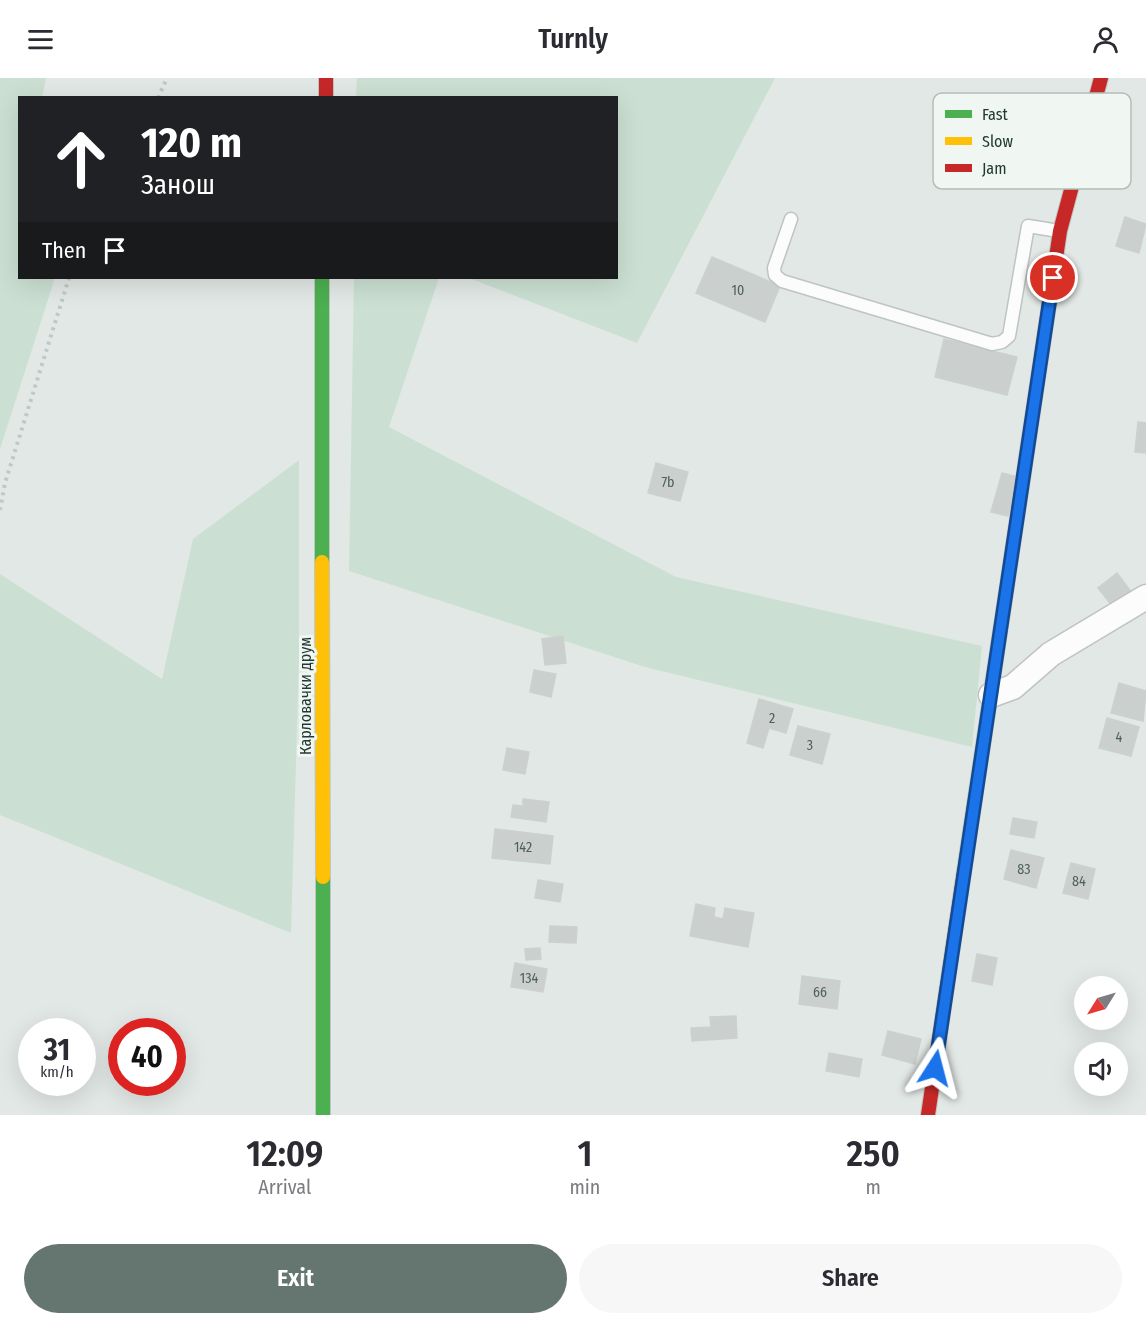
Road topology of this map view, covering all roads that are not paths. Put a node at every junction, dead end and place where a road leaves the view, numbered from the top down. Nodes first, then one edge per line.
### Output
1 (326, 78) edge
2 (1101, 78) edge
3 (1097, 93) edge
4 (326, 96) edge
5 (1071, 189) edge
6 (791, 219) dead end
7 (1060, 231) junction
8 (322, 279) edge
9 (1146, 597) edge
10 (991, 695) junction
11 (323, 1115) edge
12 (928, 1115) edge

1 - 4 street
2 - 3 street
5 - 7 street
6 - 7 lane
7 - 10 street
8 - 11 street, Карловачки друм
9 - 10 street
10 - 12 street

